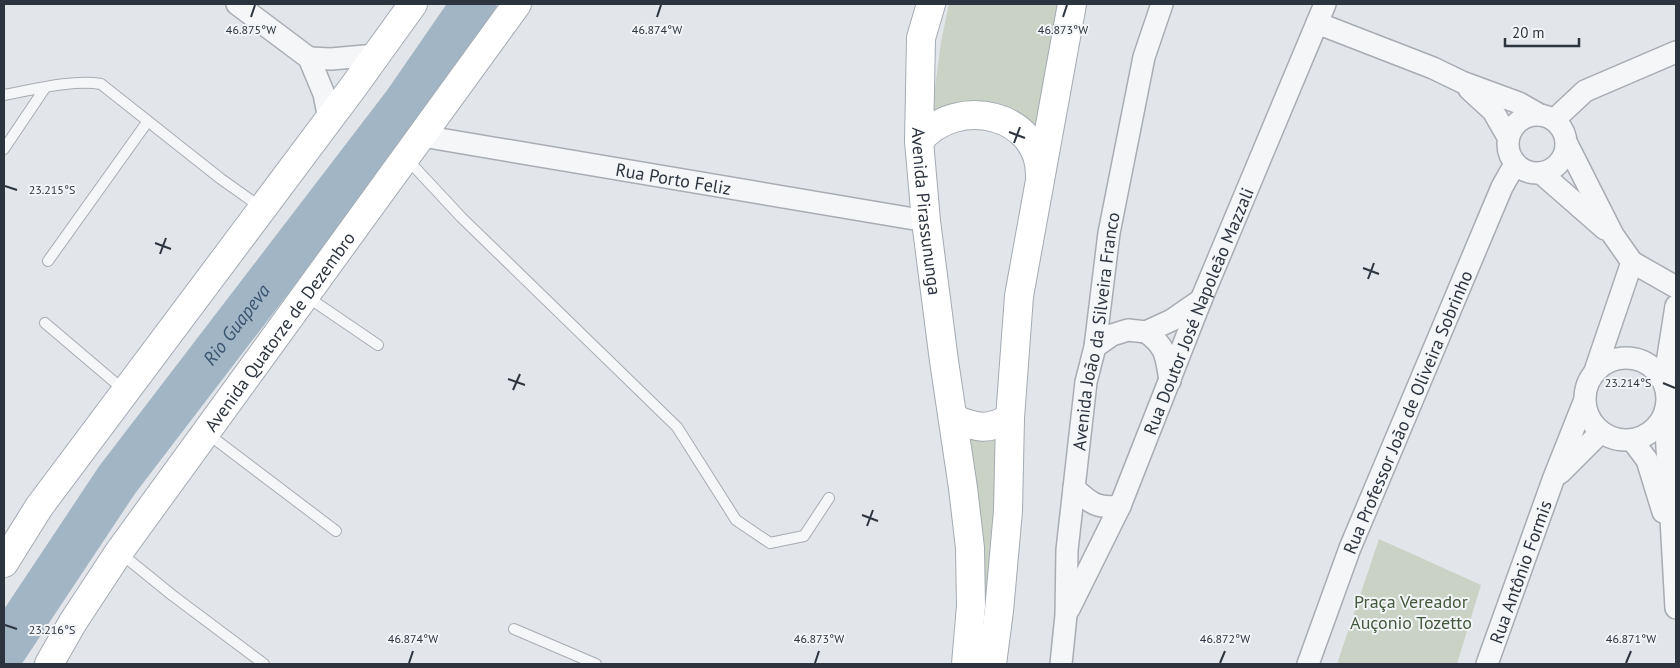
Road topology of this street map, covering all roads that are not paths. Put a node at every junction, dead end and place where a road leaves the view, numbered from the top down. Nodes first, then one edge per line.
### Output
1 (237, 4) edge
2 (413, 4) edge
3 (517, 4) edge
4 (931, 4) edge
5 (1072, 4) edge
6 (1162, 4) edge
7 (1325, 4) edge
8 (1317, 23) junction
9 (1676, 52) edge
10 (376, 54) junction
11 (309, 58) junction
12 (1462, 82) junction
13 (45, 88) junction
14 (4, 94) edge
15 (1547, 118) junction
16 (329, 119) junction
17 (148, 121) junction
18 (422, 136) junction
19 (1508, 137) junction
20 (919, 141) junction
21 (1566, 144) junction
22 (4, 149) edge
23 (405, 157) junction
24 (1515, 164) junction
25 (1541, 174) junction
26 (1040, 182) junction
27 (263, 209) junction
28 (926, 221) junction
29 (1613, 235) junction
30 (48, 261) dead end
31 (1632, 262) junction
32 (1676, 287) edge
33 (305, 295) junction
34 (1201, 300) junction
35 (1676, 306) edge
36 (45, 323) dead end
37 (1146, 332) junction
38 (378, 345) dead end
39 (1095, 347) junction
40 (1595, 371) junction
41 (1170, 381) junction
42 (1664, 382) junction
43 (126, 391) junction
44 (1584, 402) junction
45 (1665, 412) junction
46 (954, 418) junction
47 (1010, 418) junction
48 (205, 432) junction
49 (1601, 432) junction
50 (1632, 440) junction
51 (1553, 480) junction
52 (1074, 488) junction
53 (829, 498) dead end
54 (1120, 506) junction
55 (336, 531) dead end
56 (1673, 543) junction
57 (118, 552) junction
58 (4, 563) edge
59 (1676, 608) edge
60 (1066, 615) junction
61 (514, 629) dead end
62 (53, 663) edge
63 (264, 664) edge
64 (596, 664) edge
65 (966, 664) edge
66 (992, 664) edge
67 (1060, 664) edge
68 (1308, 664) edge
69 (1486, 664) edge

1 - 11 street
2 - 10 main road
3 - 18 main road, Avenida Quatorze de Dezembro
4 - 20 main road, Avenida Pirassununga
5 - 26 main road
6 - 39 street, Avenida João da Silveira Franco
7 - 8 street, Rua Doutor José Napoleão Mazzali
8 - 12 street
8 - 34 street, Rua Doutor José Napoleão Mazzali
9 - 15 street
10 - 11 street
10 - 16 main road
11 - 16 street
12 - 15 street
12 - 19 street
13 - 14 lane
13 - 17 lane
13 - 22 lane
15 - 19 street
15 - 21 street
16 - 27 main road
17 - 27 lane
17 - 30 lane
18 - 23 main road, Avenida Quatorze de Dezembro
18 - 28 street, Rua Porto Feliz
19 - 24 street
20 - 26 main road
20 - 28 main road, Avenida Pirassununga
21 - 25 street
21 - 29 street
23 - 33 main road, Avenida Quatorze de Dezembro
23 - 53 lane
24 - 25 street
24 - 68 street, Rua Professor João de Oliveira Sobrinho
25 - 29 street
26 - 47 main road
27 - 43 main road
28 - 46 main road, Avenida Pirassununga
29 - 31 street
31 - 32 street
31 - 40 street
33 - 38 lane
33 - 48 main road, Avenida Quatorze de Dezembro
34 - 37 street
34 - 41 street, Rua Doutor José Napoleão Mazzali
35 - 42 street
36 - 43 lane
37 - 39 street
37 - 41 street
39 - 52 street, Avenida João da Silveira Franco
40 - 42 street
40 - 44 street
41 - 54 street, Rua Doutor José Napoleão Mazzali
42 - 45 street
43 - 58 main road
44 - 49 street
44 - 51 street, Rua Antônio Formis
45 - 50 street
45 - 56 street
46 - 47 main road
46 - 65 main road, Avenida Pirassununga
47 - 66 main road
48 - 55 lane
48 - 57 main road, Avenida Quatorze de Dezembro
49 - 50 street
49 - 51 street, Rua Antônio Formis
50 - 56 street
51 - 69 street, Rua Antônio Formis
52 - 54 street
52 - 60 street, Avenida João da Silveira Franco
54 - 60 street, Rua Doutor José Napoleão Mazzali
56 - 59 street
57 - 62 main road, Avenida Quatorze de Dezembro
57 - 63 lane
60 - 67 street, Avenida João da Silveira Franco
61 - 64 lane

